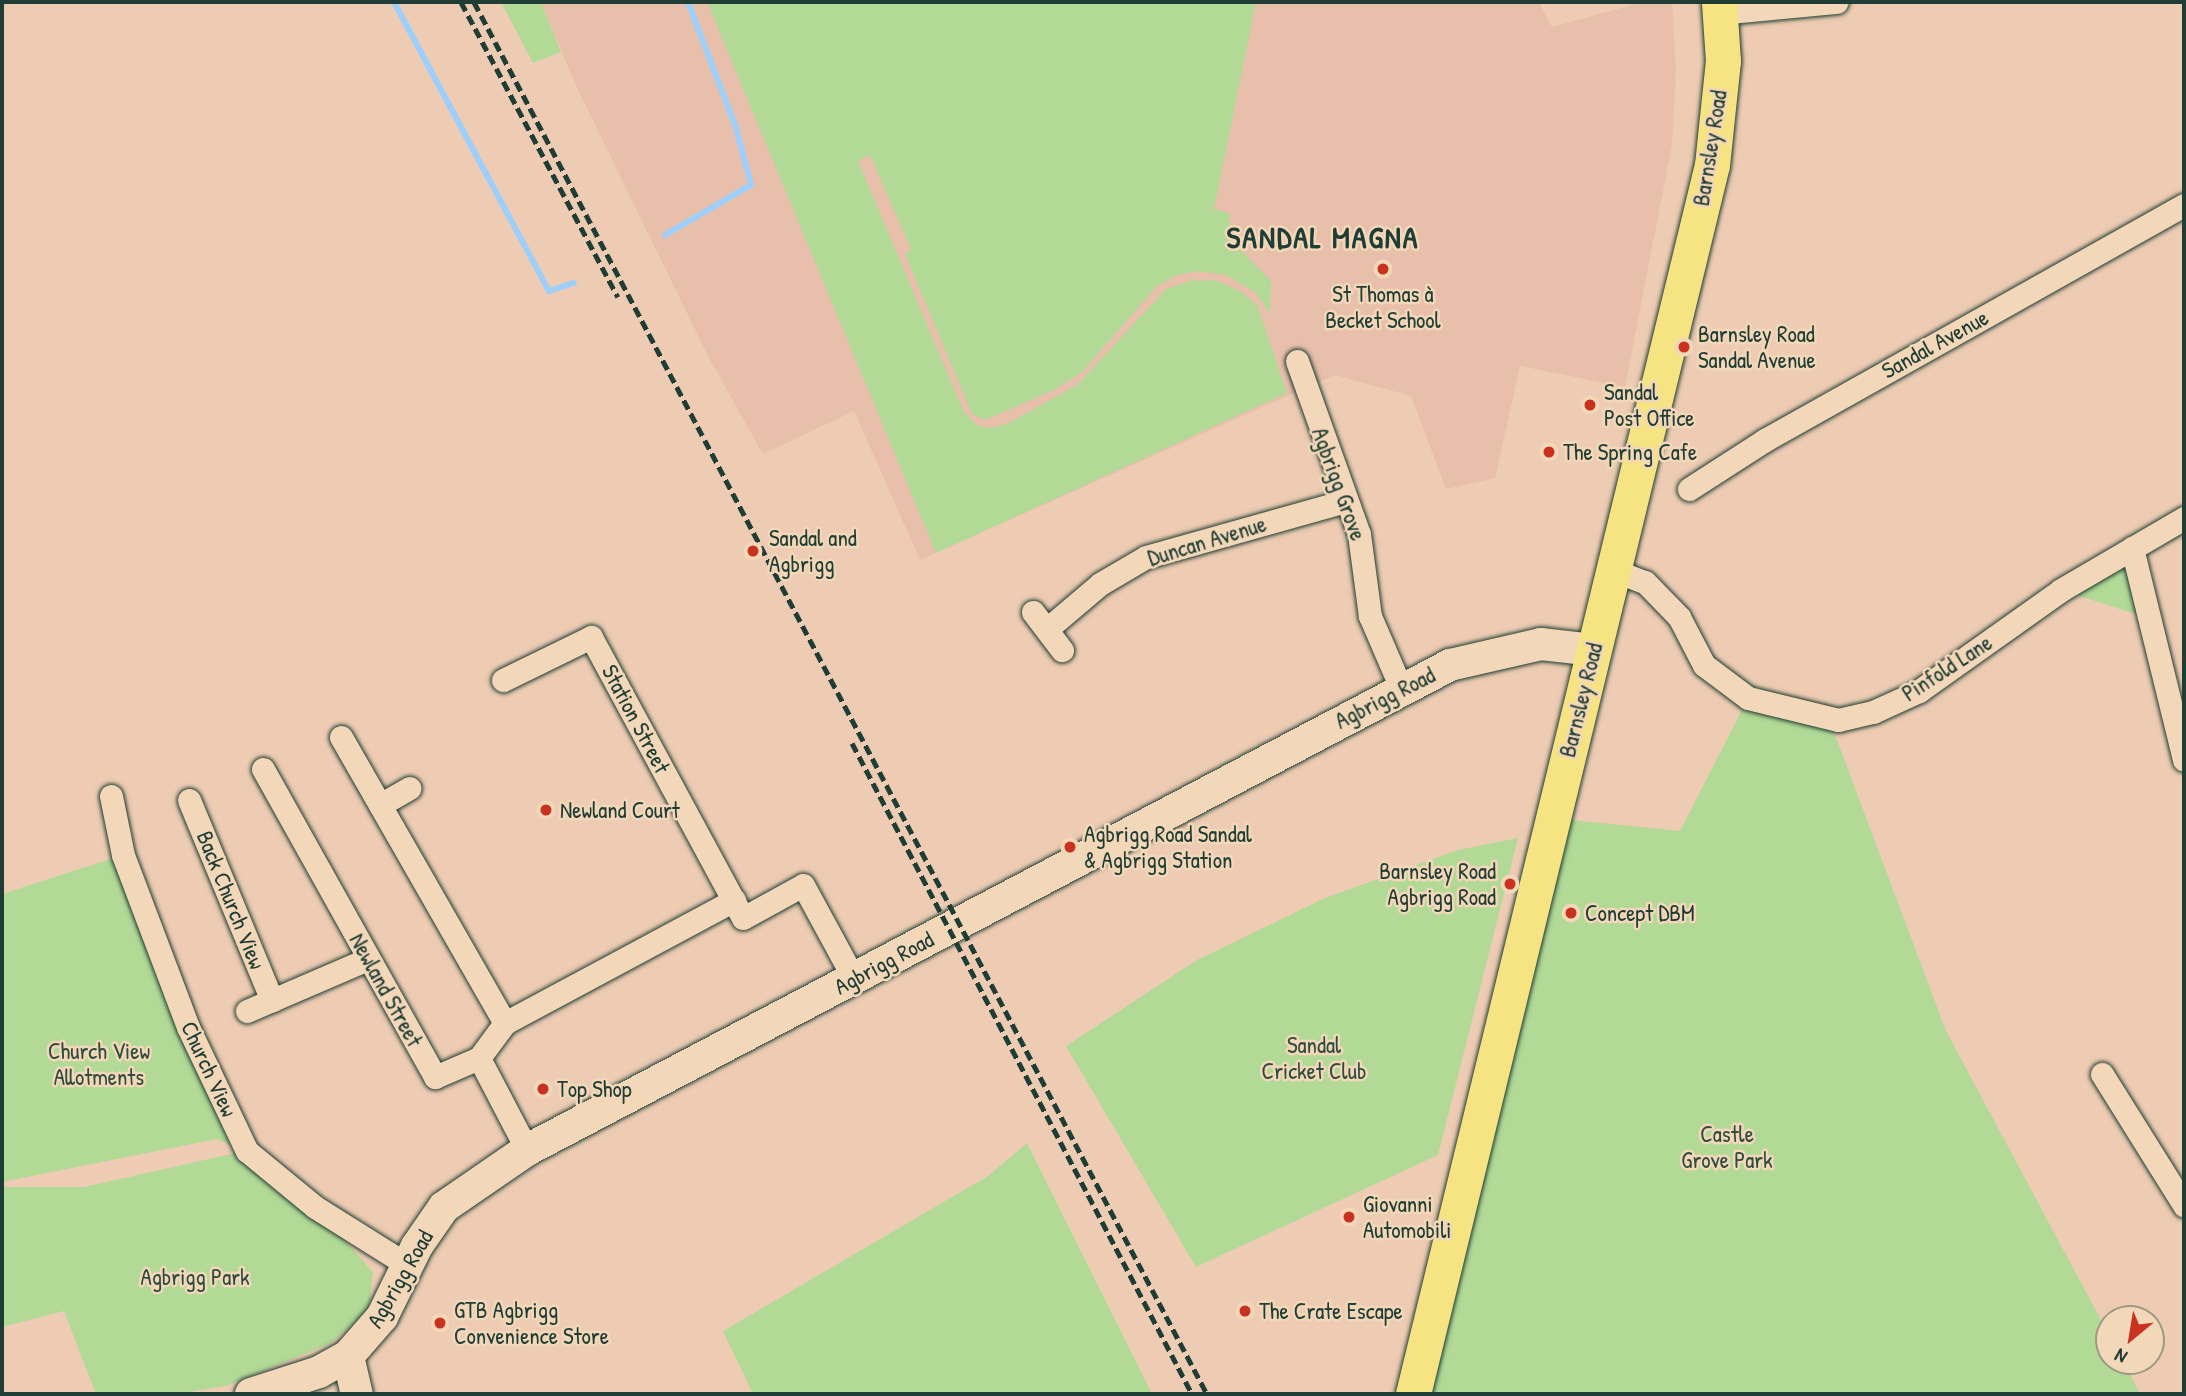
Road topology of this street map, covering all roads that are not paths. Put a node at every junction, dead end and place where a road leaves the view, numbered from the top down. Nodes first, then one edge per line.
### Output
1 (1836, 2) edge
2 (1720, 8) edge
3 (2184, 205) edge
4 (1297, 361) dead end
5 (1689, 489) dead end
6 (1345, 501) junction
7 (2184, 518) edge
8 (2132, 548) junction
9 (1613, 570) junction
10 (1062, 650) dead end
11 (1593, 650) junction
12 (503, 680) dead end
13 (1401, 688) junction
14 (341, 737) dead end
15 (2184, 760) edge
16 (263, 769) dead end
17 (409, 789) dead end
18 (111, 796) dead end
19 (190, 800) dead end
20 (380, 805) junction
21 (734, 900) junction
22 (368, 959) junction
23 (854, 979) junction
24 (272, 1000) junction
25 (247, 1011) dead end
26 (505, 1023) junction
27 (479, 1058) junction
28 (2102, 1074) dead end
29 (527, 1150) junction
30 (2184, 1205) edge
31 (409, 1266) junction
32 (348, 1356) junction
33 (251, 1394) edge
34 (358, 1394) edge
35 (1413, 1394) edge

1 - 2 street
2 - 9 main road, Barnsley Road
3 - 5 street, Sandal Avenue
4 - 6 street, Agbrigg Grove
6 - 10 street, Duncan Avenue
6 - 13 street, Agbrigg Grove
7 - 8 street, Pinfold Lane
8 - 9 street, Pinfold Lane
8 - 15 street
9 - 11 main road, Barnsley Road
11 - 13 main road, Agbrigg Road
11 - 35 main road, Barnsley Road
12 - 21 street, Station Street
13 - 23 main road, Agbrigg Road
14 - 20 street
16 - 22 street, Newland Street
17 - 20 street
18 - 31 street, Church View
19 - 24 street, Back Church View
20 - 26 street
21 - 23 street
21 - 26 street
22 - 24 street
22 - 27 street, Newland Street
23 - 29 main road, Agbrigg Road
24 - 25 street
26 - 27 street
27 - 29 street
28 - 30 street
29 - 31 main road, Agbrigg Road
31 - 32 main road, Agbrigg Road
32 - 33 main road, Agbrigg Road
32 - 34 main road

